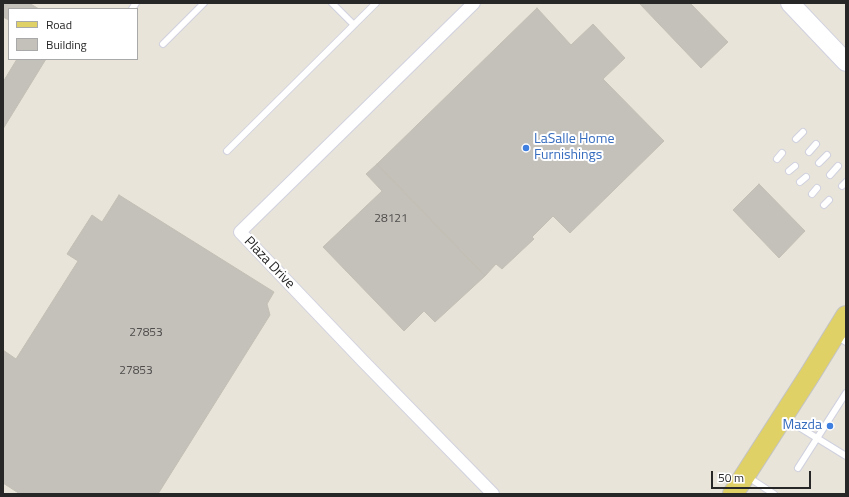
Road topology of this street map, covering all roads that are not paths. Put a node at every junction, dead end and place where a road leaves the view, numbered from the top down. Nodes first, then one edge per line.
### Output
1 (204, 3) edge
2 (332, 3) edge
3 (376, 3) edge
4 (474, 3) edge
5 (790, 3) edge
6 (354, 25) junction
7 (163, 44) dead end
8 (846, 62) edge
9 (803, 132) dead end
10 (796, 139) dead end
11 (816, 144) dead end
12 (227, 152) dead end
13 (808, 152) dead end
14 (782, 153) dead end
15 (826, 155) dead end
16 (777, 159) dead end
17 (819, 163) dead end
18 (795, 166) dead end
19 (838, 166) dead end
20 (789, 171) dead end
21 (830, 175) dead end
22 (806, 177) dead end
23 (800, 182) dead end
24 (817, 188) dead end
25 (812, 194) dead end
26 (829, 200) dead end
27 (824, 205) dead end
28 (846, 316) edge
29 (840, 339) edge
30 (846, 393) edge
31 (783, 417) junction
32 (817, 438) junction
33 (846, 456) edge
34 (798, 468) dead end
35 (744, 475) junction
36 (493, 494) edge
37 (733, 494) edge
38 (774, 494) edge

1 - 7 lane
2 - 6 lane
3 - 6 lane
4 - 36 street, Plaza Drive
5 - 8 main road
6 - 12 lane
9 - 10 lane
11 - 13 lane
14 - 16 lane
15 - 17 lane
18 - 20 lane
19 - 21 lane
22 - 23 lane
24 - 25 lane
26 - 27 lane
28 - 29 main road
29 - 31 main road
30 - 32 lane
31 - 32 lane
31 - 35 main road
32 - 33 lane
32 - 34 lane
35 - 37 main road
35 - 38 lane

